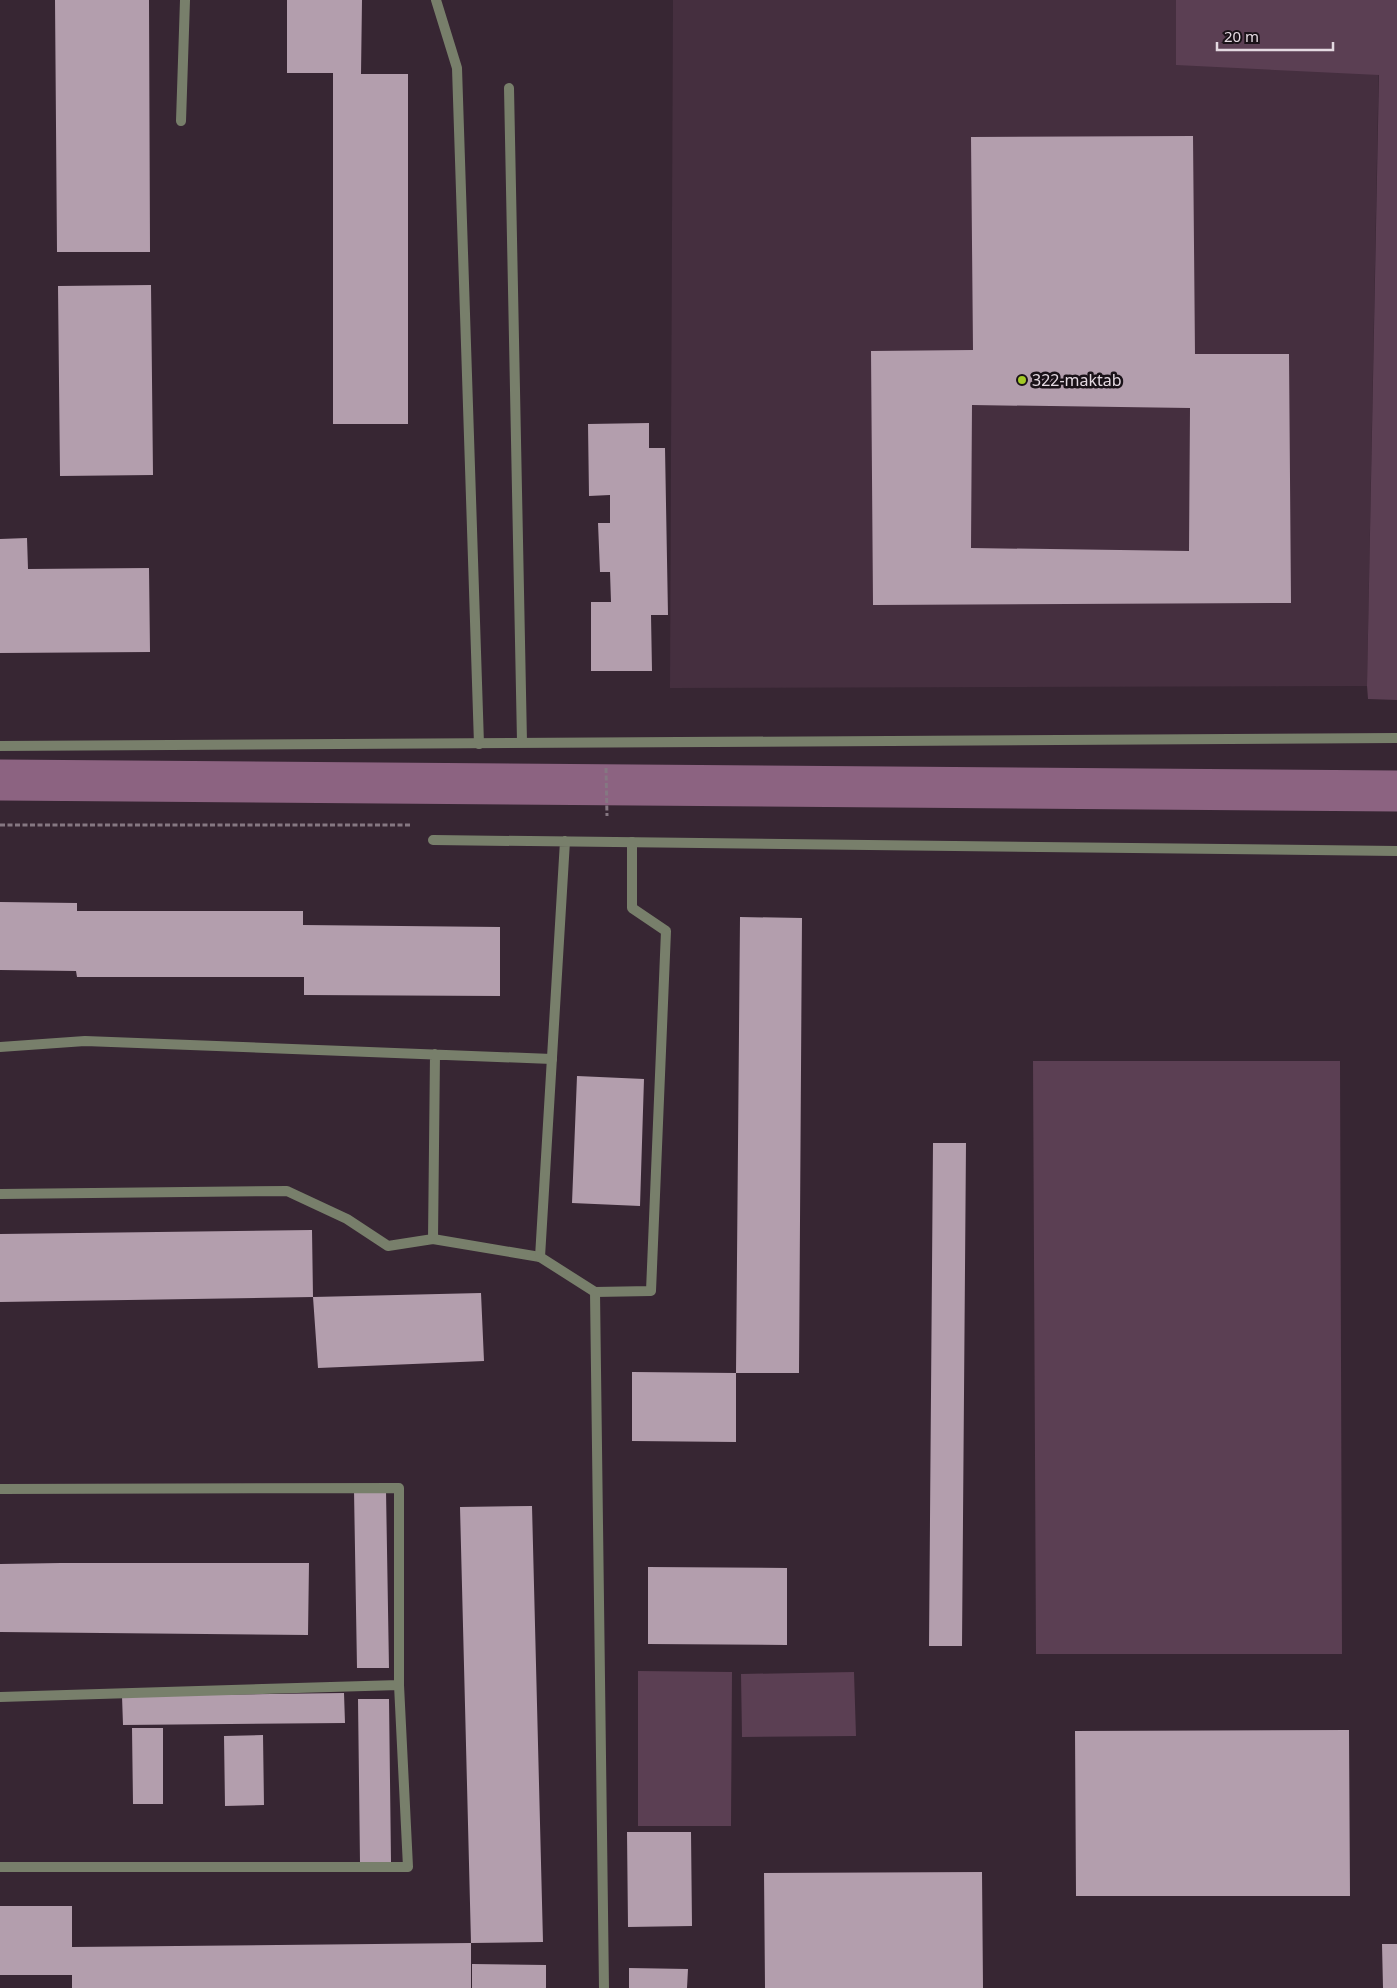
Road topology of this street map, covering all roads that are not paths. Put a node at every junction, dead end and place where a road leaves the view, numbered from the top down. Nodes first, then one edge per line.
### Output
1 (185, 0) edge
2 (436, 0) edge
3 (509, 88) dead end
4 (181, 121) dead end
5 (1397, 738) edge
6 (522, 742) junction
7 (479, 744) junction
8 (0, 746) edge
9 (433, 840) dead end
10 (565, 841) junction
11 (632, 842) junction
12 (1397, 851) edge
13 (0, 1047) edge
14 (435, 1054) junction
15 (552, 1059) junction
16 (0, 1194) edge
17 (433, 1239) junction
18 (540, 1257) junction
19 (595, 1292) junction
20 (0, 1489) edge
21 (399, 1685) junction
22 (0, 1697) edge
23 (0, 1867) edge
24 (604, 1988) edge

1 - 4 street
2 - 7 street
3 - 6 street
5 - 6 street
6 - 7 street
7 - 8 street
9 - 10 street
10 - 11 street
10 - 15 street
11 - 12 street
11 - 19 street
13 - 14 street
14 - 15 street
14 - 17 street
15 - 18 street
16 - 17 street
17 - 18 street
18 - 19 street
19 - 24 street
20 - 21 street
21 - 22 street
21 - 23 street

